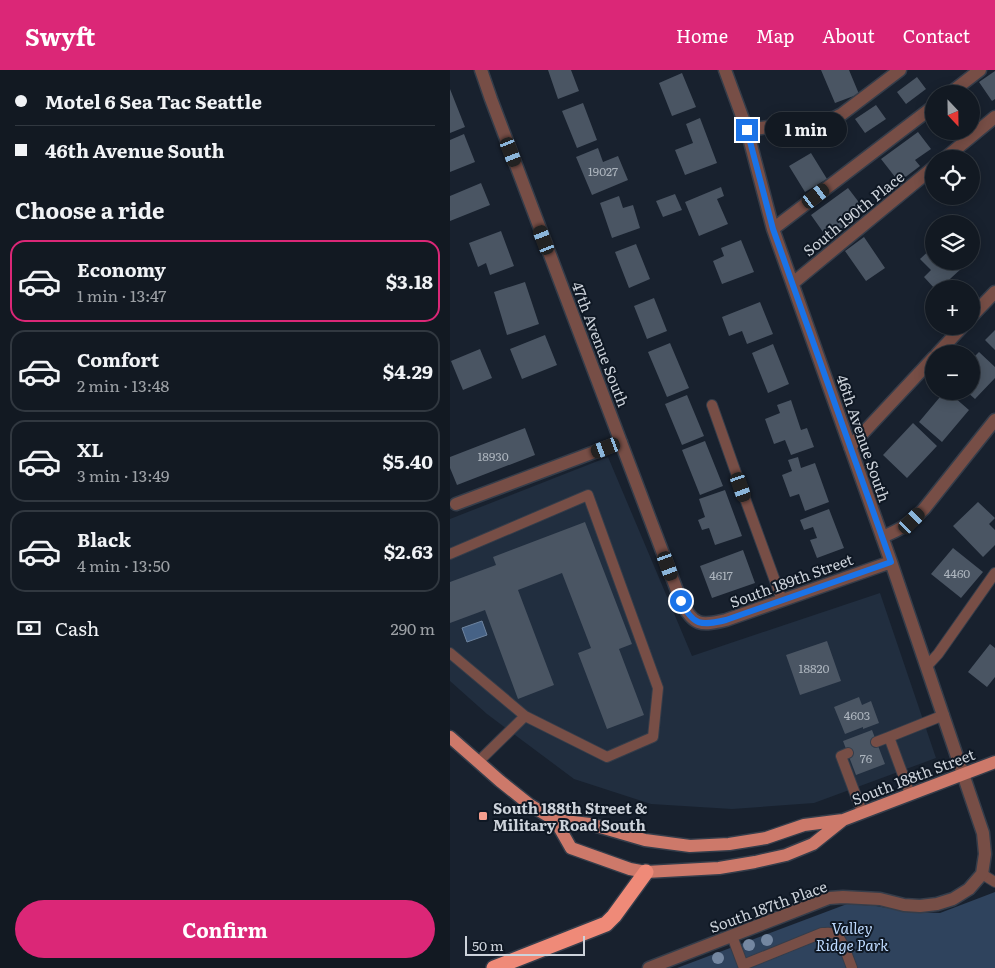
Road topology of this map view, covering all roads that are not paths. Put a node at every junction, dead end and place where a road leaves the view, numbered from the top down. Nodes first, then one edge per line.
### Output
1 (481, 70) edge
2 (725, 70) edge
3 (900, 70) edge
4 (980, 70) edge
5 (961, 85) edge
6 (925, 113) edge
7 (995, 117) edge
8 (747, 130) junction
9 (955, 150) edge
10 (925, 174) edge
11 (773, 229) junction
12 (793, 283) junction
13 (995, 292) edge
14 (980, 308) edge
15 (955, 335) edge
16 (945, 345) edge
17 (925, 367) edge
18 (712, 404) dead end
19 (995, 420) edge
20 (621, 442) junction
21 (850, 446) junction
22 (456, 504) dead end
23 (882, 537) junction
24 (450, 554) edge
25 (891, 562) junction
26 (995, 574) edge
27 (782, 600) junction
28 (700, 624) joint
29 (450, 652) edge
30 (926, 666) junction
31 (525, 716) junction
32 (944, 716) junction
33 (450, 736) edge
34 (889, 737) junction
35 (876, 742) dead end
36 (848, 753) dead end
37 (478, 762) junction
38 (995, 762) edge
39 (964, 774) junction
40 (910, 794) junction
41 (862, 812) junction
42 (555, 820) junction
43 (842, 820) junction
44 (646, 872) junction
45 (982, 874) junction
46 (995, 882) edge
47 (732, 936) junction
48 (658, 966) edge
49 (744, 966) edge
50 (494, 968) edge
51 (852, 968) edge

1 - 20 street, 47th Avenue South
2 - 8 street, 46th Avenue South
3 - 8 street
4 - 5 street
6 - 11 street
7 - 9 street
8 - 11 street, 46th Avenue South
10 - 12 street, South 190th Place
11 - 12 street, 46th Avenue South
12 - 21 street, 46th Avenue South
13 - 14 street
15 - 16 street
17 - 21 street
18 - 27 lane
19 - 23 street
20 - 22 street
20 - 28 street, 47th Avenue South
21 - 23 street, 46th Avenue South
23 - 25 street, 46th Avenue South
24 - 31 lane
25 - 27 street, South 189th Street
25 - 30 street, 46th Avenue South
26 - 30 lane
27 - 28 street, South 189th Street
29 - 31 lane
30 - 32 street, 46th Avenue South
31 - 37 lane
32 - 34 lane
32 - 39 street, 46th Avenue South
33 - 37 main road, South 188th Street
34 - 35 lane
34 - 40 lane
36 - 41 lane
37 - 42 main road, South 188th Street
38 - 39 main road, South 188th Street
39 - 40 main road, South 188th Street
39 - 45 street, 46th Avenue South
40 - 41 main road, South 188th Street
41 - 43 main road, South 188th Street
42 - 43 main road, South 188th Street
42 - 44 main road, South 188th Street
43 - 44 main road, South 188th Street
44 - 50 highway
45 - 46 lane
45 - 47 street, South 187th Place
47 - 48 street, South 187th Place
47 - 49 lane
49 - 51 lane

